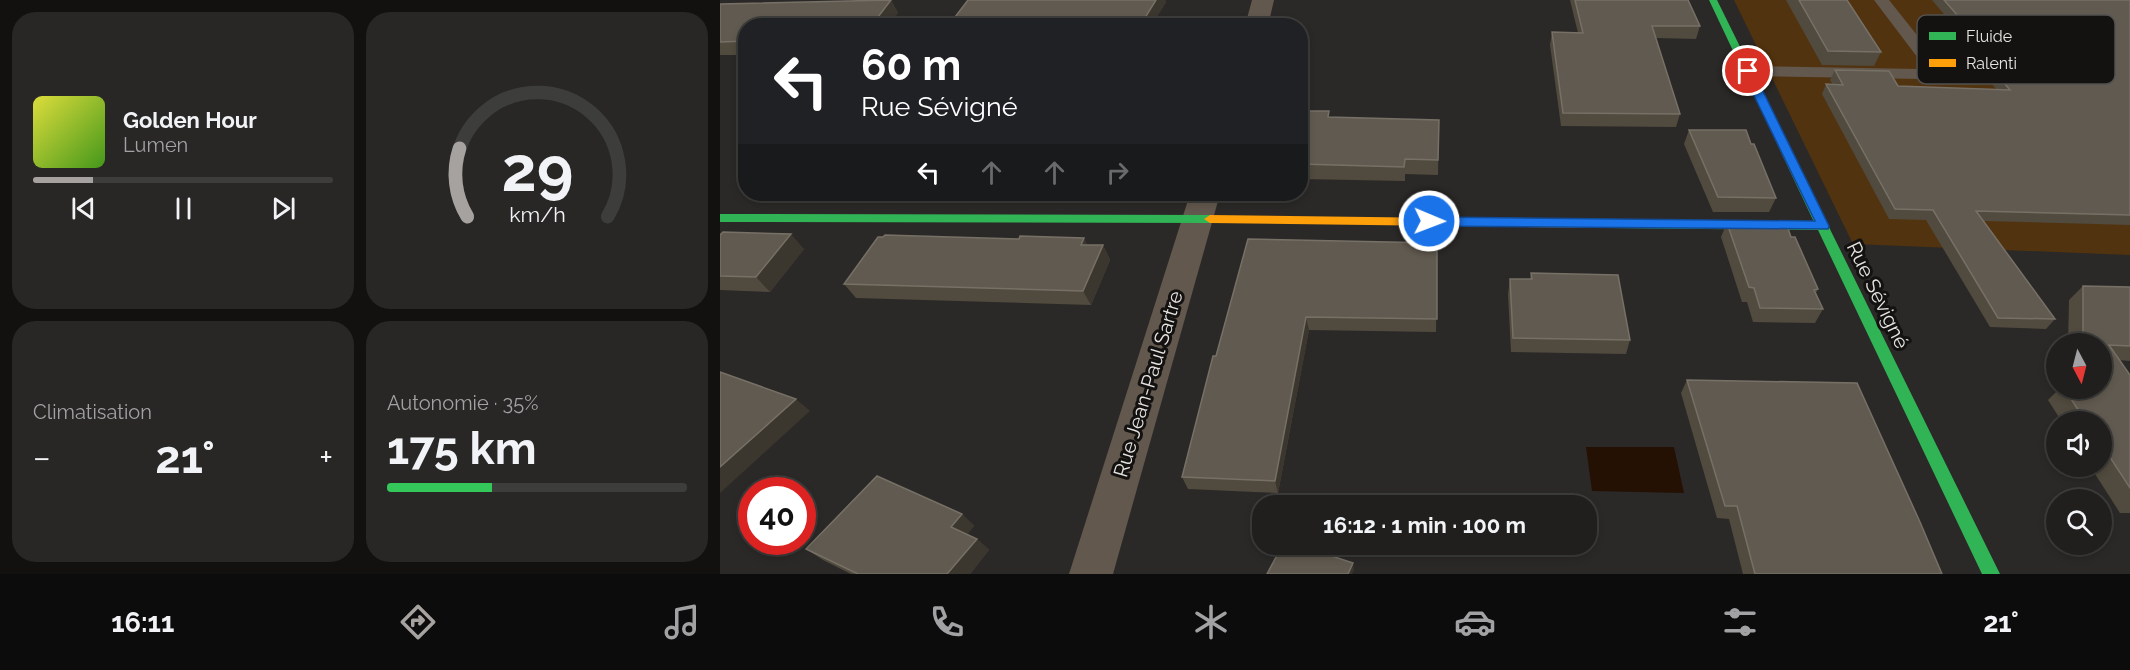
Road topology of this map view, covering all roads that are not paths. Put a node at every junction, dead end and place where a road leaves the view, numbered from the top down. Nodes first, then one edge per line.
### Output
1 (1263, 0) edge
2 (1713, 0) edge
3 (1881, 0) edge
4 (1258, 18) edge
5 (1917, 46) edge
6 (1748, 71) junction
7 (1917, 74) edge
8 (1202, 206) edge
9 (720, 218) edge
10 (1823, 226) junction
11 (1091, 574) edge
12 (1991, 574) edge

1 - 4 street
2 - 6 street, Rue Sévigné
3 - 5 lane
6 - 7 lane
6 - 10 street, Rue Sévigné
8 - 9 street
8 - 10 street
8 - 11 street, Rue Jean-Paul Sartre
10 - 12 street, Rue Sévigné

